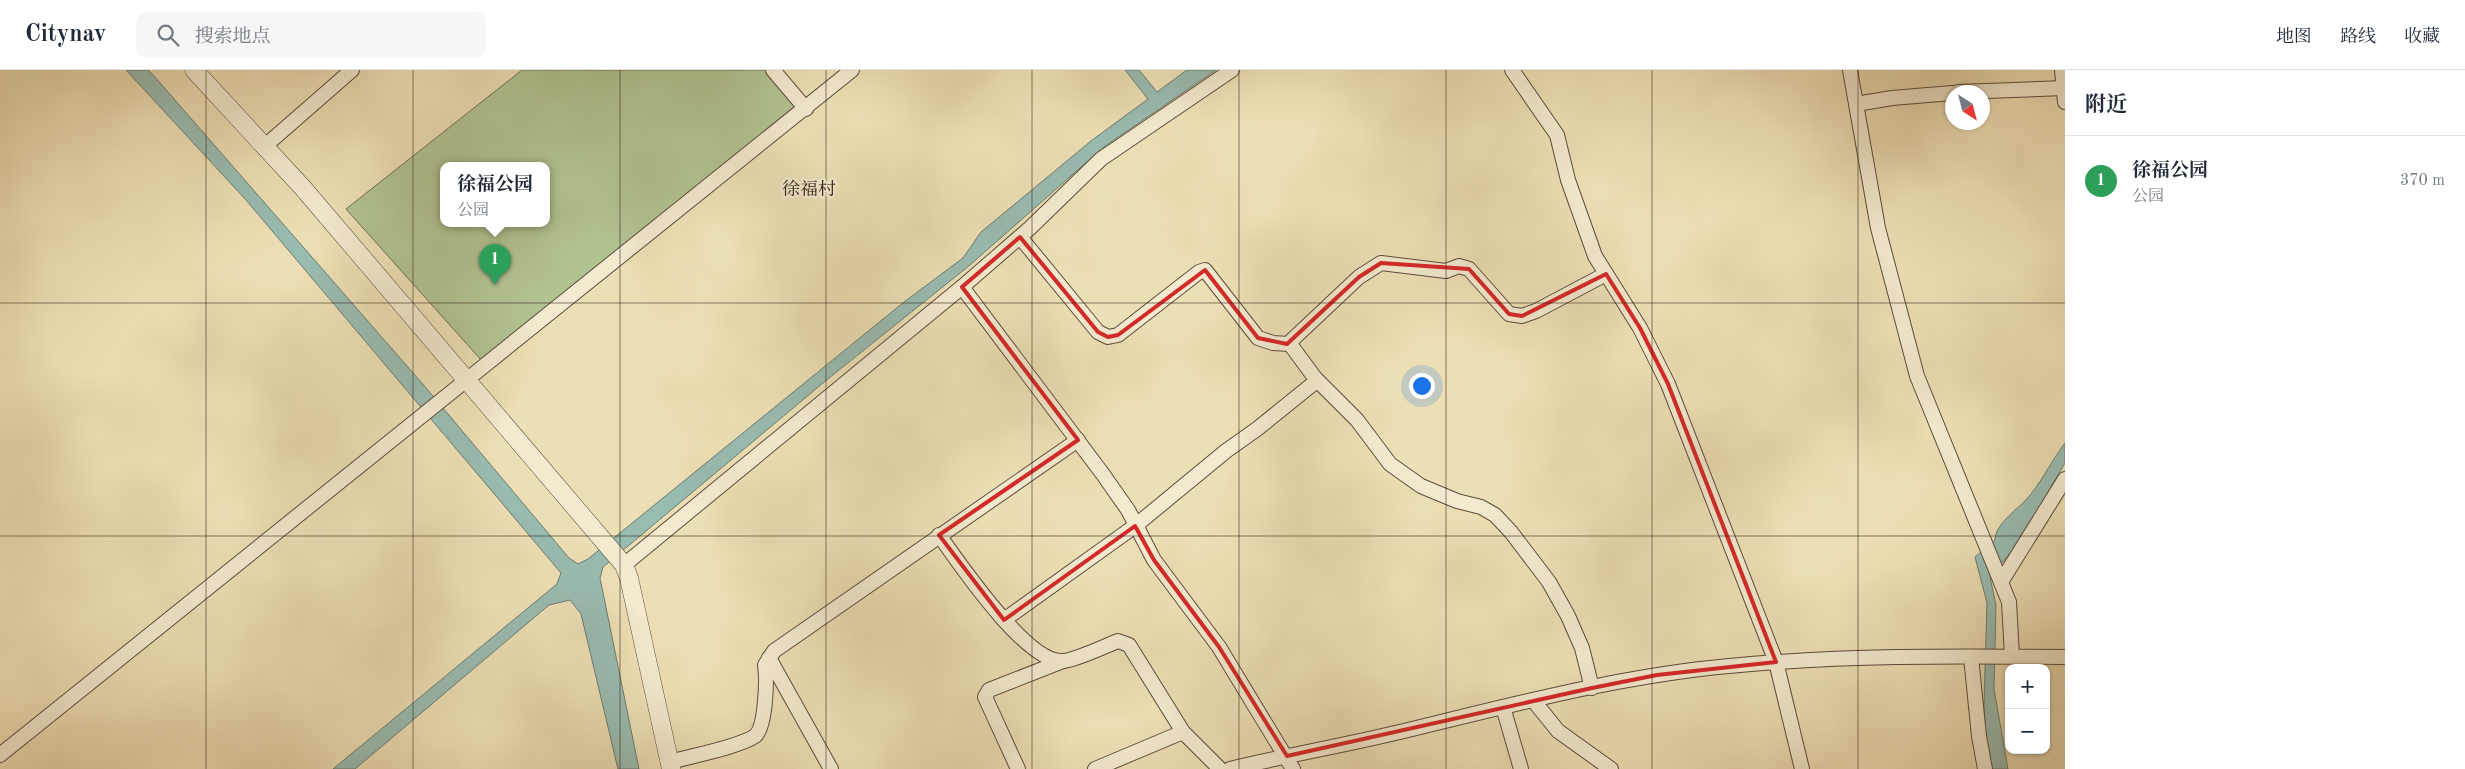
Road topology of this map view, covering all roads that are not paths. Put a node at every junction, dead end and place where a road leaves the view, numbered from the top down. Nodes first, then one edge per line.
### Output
1 (194, 70) edge
2 (352, 70) edge
3 (773, 70) edge
4 (852, 70) edge
5 (1232, 70) edge
6 (1512, 70) edge
7 (1850, 70) edge
8 (2062, 70) edge
9 (1990, 92) edge
10 (2065, 93) edge
11 (1945, 94) edge
12 (1856, 104) junction
13 (806, 109) junction
14 (264, 146) junction
15 (1020, 237) junction
16 (1606, 274) junction
17 (962, 287) junction
18 (1290, 344) junction
19 (1315, 378) junction
20 (466, 380) junction
21 (1078, 440) junction
22 (2065, 479) edge
23 (1135, 526) junction
24 (939, 535) junction
25 (624, 565) junction
26 (2001, 582) junction
27 (1004, 620) junction
28 (2012, 656) junction
29 (1971, 657) junction
30 (2065, 657) edge
31 (769, 658) junction
32 (1063, 661) junction
33 (1776, 662) junction
34 (1592, 688) junction
35 (1533, 700) junction
36 (1503, 707) junction
37 (1183, 732) junction
38 (0, 755) edge
39 (1287, 756) junction
40 (671, 766) edge
41 (831, 769) edge
42 (1018, 769) edge
43 (1096, 769) edge
44 (1220, 769) edge
45 (1230, 769) edge
46 (1293, 769) edge
47 (1521, 769) edge
48 (1611, 769) edge
49 (1802, 769) edge
50 (1985, 769) edge

1 - 14 street
2 - 14 street
3 - 13 street
4 - 13 street
5 - 15 street
6 - 16 street
7 - 12 street
8 - 10 street
9 - 10 street
11 - 12 street
12 - 26 street
13 - 20 street
14 - 20 street
15 - 17 street
15 - 18 street
16 - 18 street
16 - 33 street
17 - 21 street
17 - 25 street
18 - 19 street
19 - 23 street
19 - 34 street
20 - 25 street
20 - 38 street
21 - 23 street
21 - 24 street
22 - 26 street
23 - 27 street
23 - 39 street
24 - 27 street
24 - 31 street
25 - 40 street
26 - 28 street
27 - 32 street
28 - 29 street
28 - 30 street
29 - 33 street
29 - 50 street
31 - 40 street
31 - 41 street
32 - 37 street
32 - 42 street
33 - 34 street
33 - 49 street
34 - 35 street
35 - 36 street
35 - 48 street
36 - 39 street
36 - 47 street
37 - 43 street
37 - 44 street
39 - 45 street
39 - 46 street

